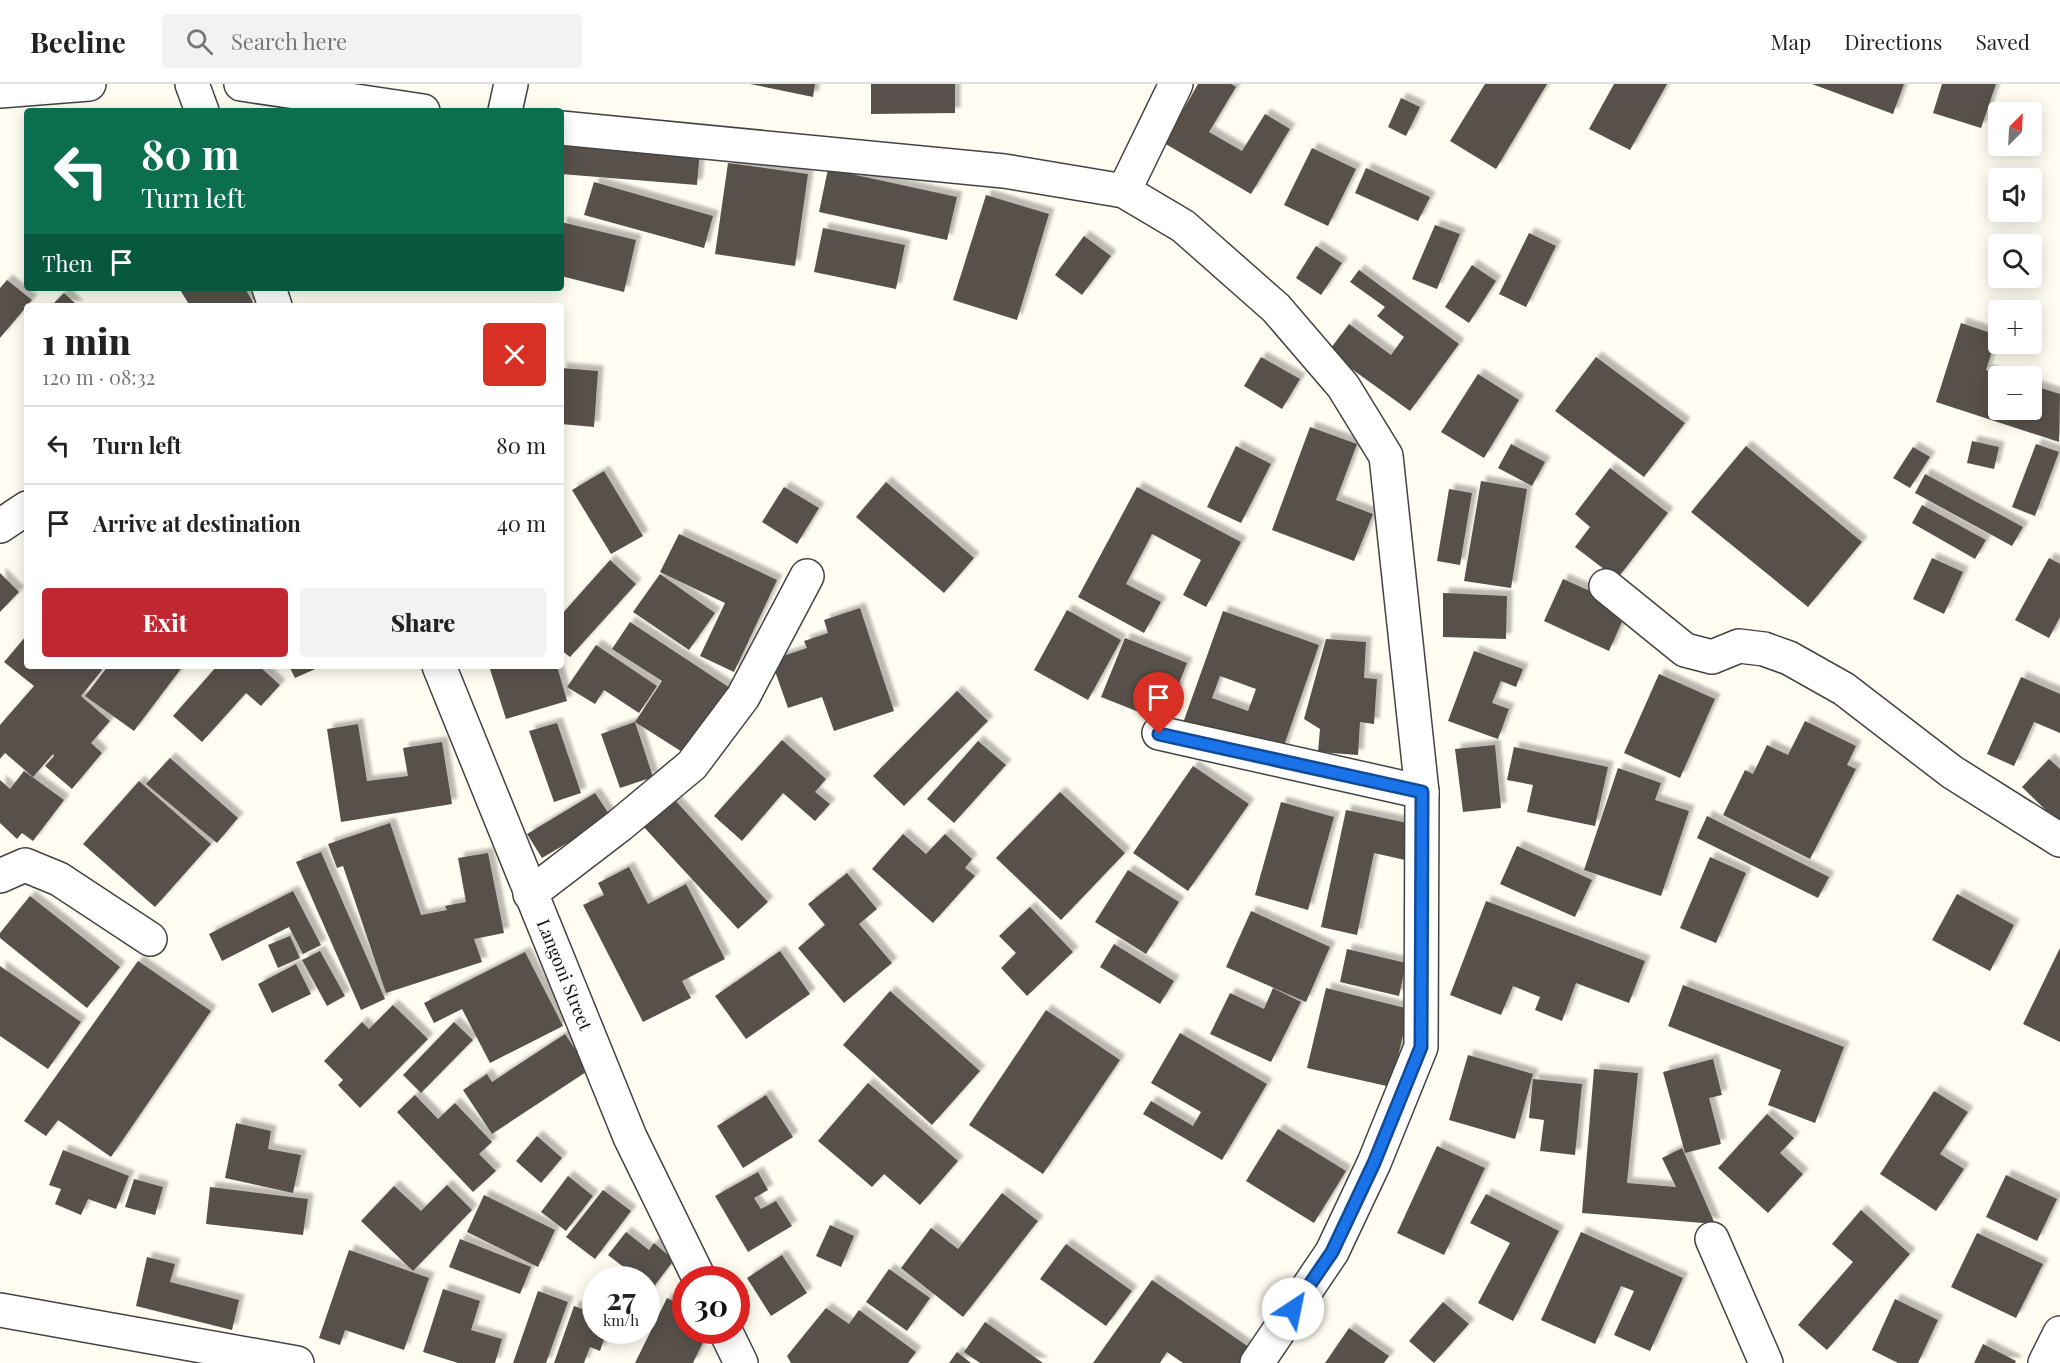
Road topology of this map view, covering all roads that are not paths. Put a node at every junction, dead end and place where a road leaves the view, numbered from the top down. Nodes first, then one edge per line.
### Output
1 (89, 84) edge
2 (192, 84) edge
3 (241, 84) edge
4 (511, 84) edge
5 (1176, 84) edge
6 (0, 91) edge
7 (201, 108) edge
8 (403, 108) edge
9 (506, 108) edge
10 (564, 129) edge
11 (1124, 191) junction
12 (24, 510) edge
13 (0, 526) edge
14 (807, 576) dead end
15 (1606, 586) dead end
16 (441, 669) edge
17 (1159, 734) dead end
18 (1422, 792) junction
19 (2060, 840) edge
20 (0, 876) edge
21 (530, 894) junction
22 (150, 939) dead end
23 (1712, 1239) dead end
24 (693, 1266) edge
25 (5, 1317) edge
26 (2060, 1333) edge
27 (732, 1344) edge
28 (297, 1363) edge
29 (741, 1363) edge
30 (1257, 1363) edge
31 (1766, 1363) edge
32 (2044, 1363) edge

1 - 6 street
2 - 7 street
3 - 8 street
4 - 9 street
5 - 11 street
10 - 11 street
11 - 18 street
12 - 13 street
14 - 21 street
15 - 19 street
16 - 21 street, Langoni Street
17 - 18 street
18 - 30 street
20 - 22 street
21 - 24 street, Langoni Street
23 - 31 street
25 - 28 street
26 - 32 street
27 - 29 street

